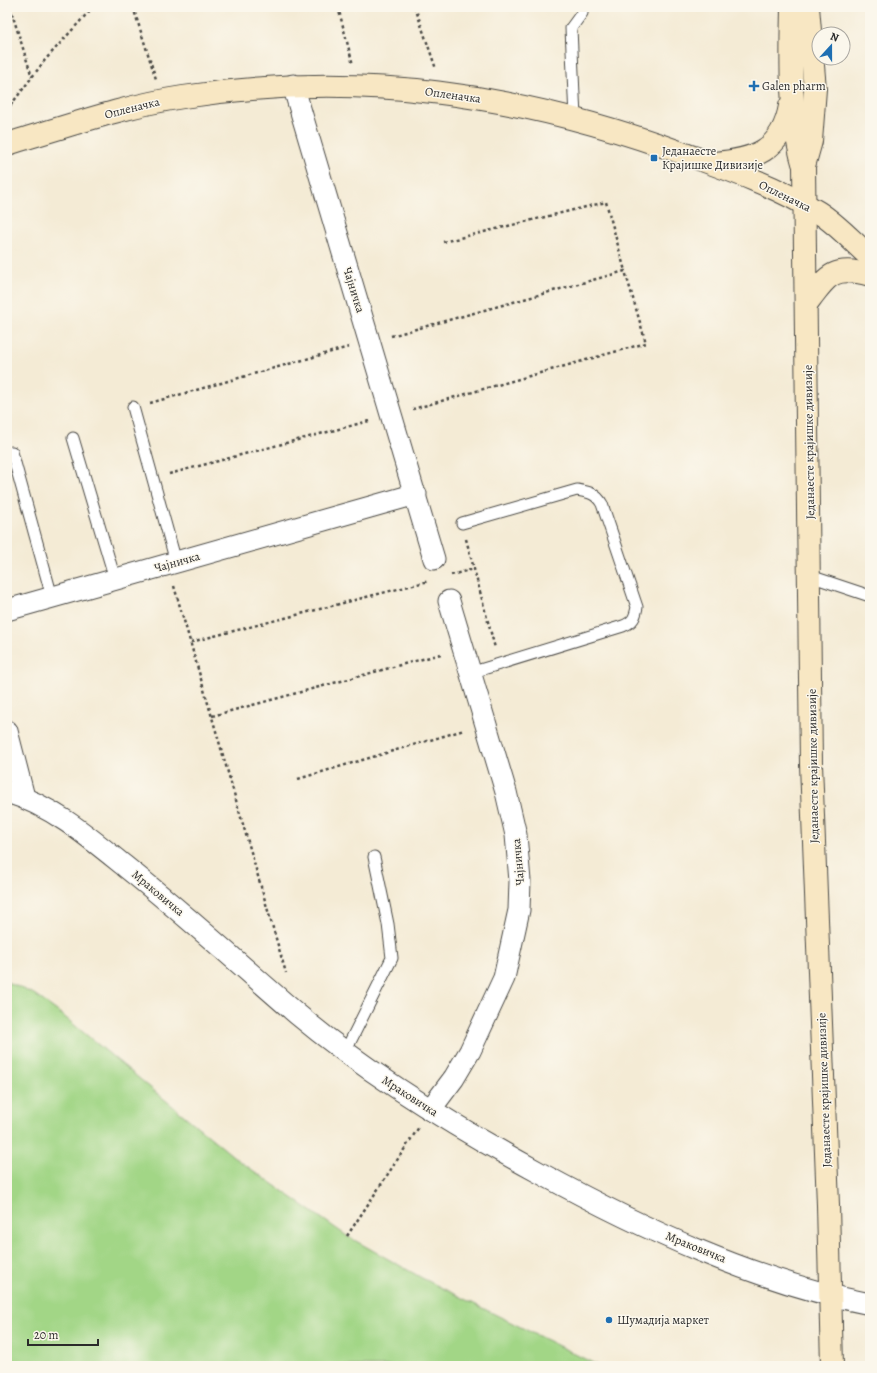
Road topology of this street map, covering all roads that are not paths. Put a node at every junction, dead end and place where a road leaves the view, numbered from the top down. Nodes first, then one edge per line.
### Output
1 (582, 7) edge
2 (792, 7) edge
3 (808, 7) edge
4 (292, 85) junction
5 (793, 91) junction
6 (575, 118) junction
7 (7, 144) edge
8 (712, 163) junction
9 (804, 166) junction
10 (804, 204) junction
11 (870, 257) edge
12 (870, 275) edge
13 (807, 303) junction
14 (133, 407) road end
15 (73, 438) dead end
16 (12, 452) dead end
17 (416, 494) junction
18 (462, 523) road end
19 (434, 560) dead end
20 (172, 563) junction
21 (810, 576) junction
22 (115, 579) junction
23 (870, 596) edge
24 (52, 597) junction
25 (449, 601) dead end
26 (7, 610) edge
27 (470, 673) junction
28 (7, 731) edge
29 (16, 795) edge
30 (374, 857) dead end
31 (345, 1052) junction
32 (430, 1110) junction
33 (830, 1296) junction
34 (870, 1304) edge
35 (832, 1366) edge

1 - 6 lane
2 - 5 street, Једанаесте крајишке дивизије
3 - 9 street, Једанаесте крајишке дивизије
4 - 6 street, Опленачка
4 - 7 street, Опленачка
4 - 17 street, Чајничка
5 - 8 street
5 - 9 street, Једанаесте крајишке дивизије
6 - 8 street, Опленачка
8 - 10 street, Опленачка
9 - 10 street, Једанаесте крајишке дивизије
10 - 11 street, Опленачка
10 - 13 street, Једанаесте крајишке дивизије
12 - 13 street
13 - 21 street, Једанаесте крајишке дивизије
14 - 20 lane
15 - 22 lane
16 - 24 lane
17 - 19 street, Чајничка
17 - 20 street, Чајничка
18 - 27 lane
20 - 22 street, Чајничка
21 - 23 lane
21 - 33 street, Једанаесте крајишке дивизије
22 - 24 street, Чајничка
24 - 26 street, Чајничка
25 - 27 street, Чајничка
27 - 32 street, Чајничка
28 - 29 street
29 - 31 street, Мраковичка
30 - 31 lane
31 - 32 street, Мраковичка
32 - 33 street, Мраковичка
33 - 34 street, Мраковичка
33 - 35 street, Једанаесте крајишке дивизије

